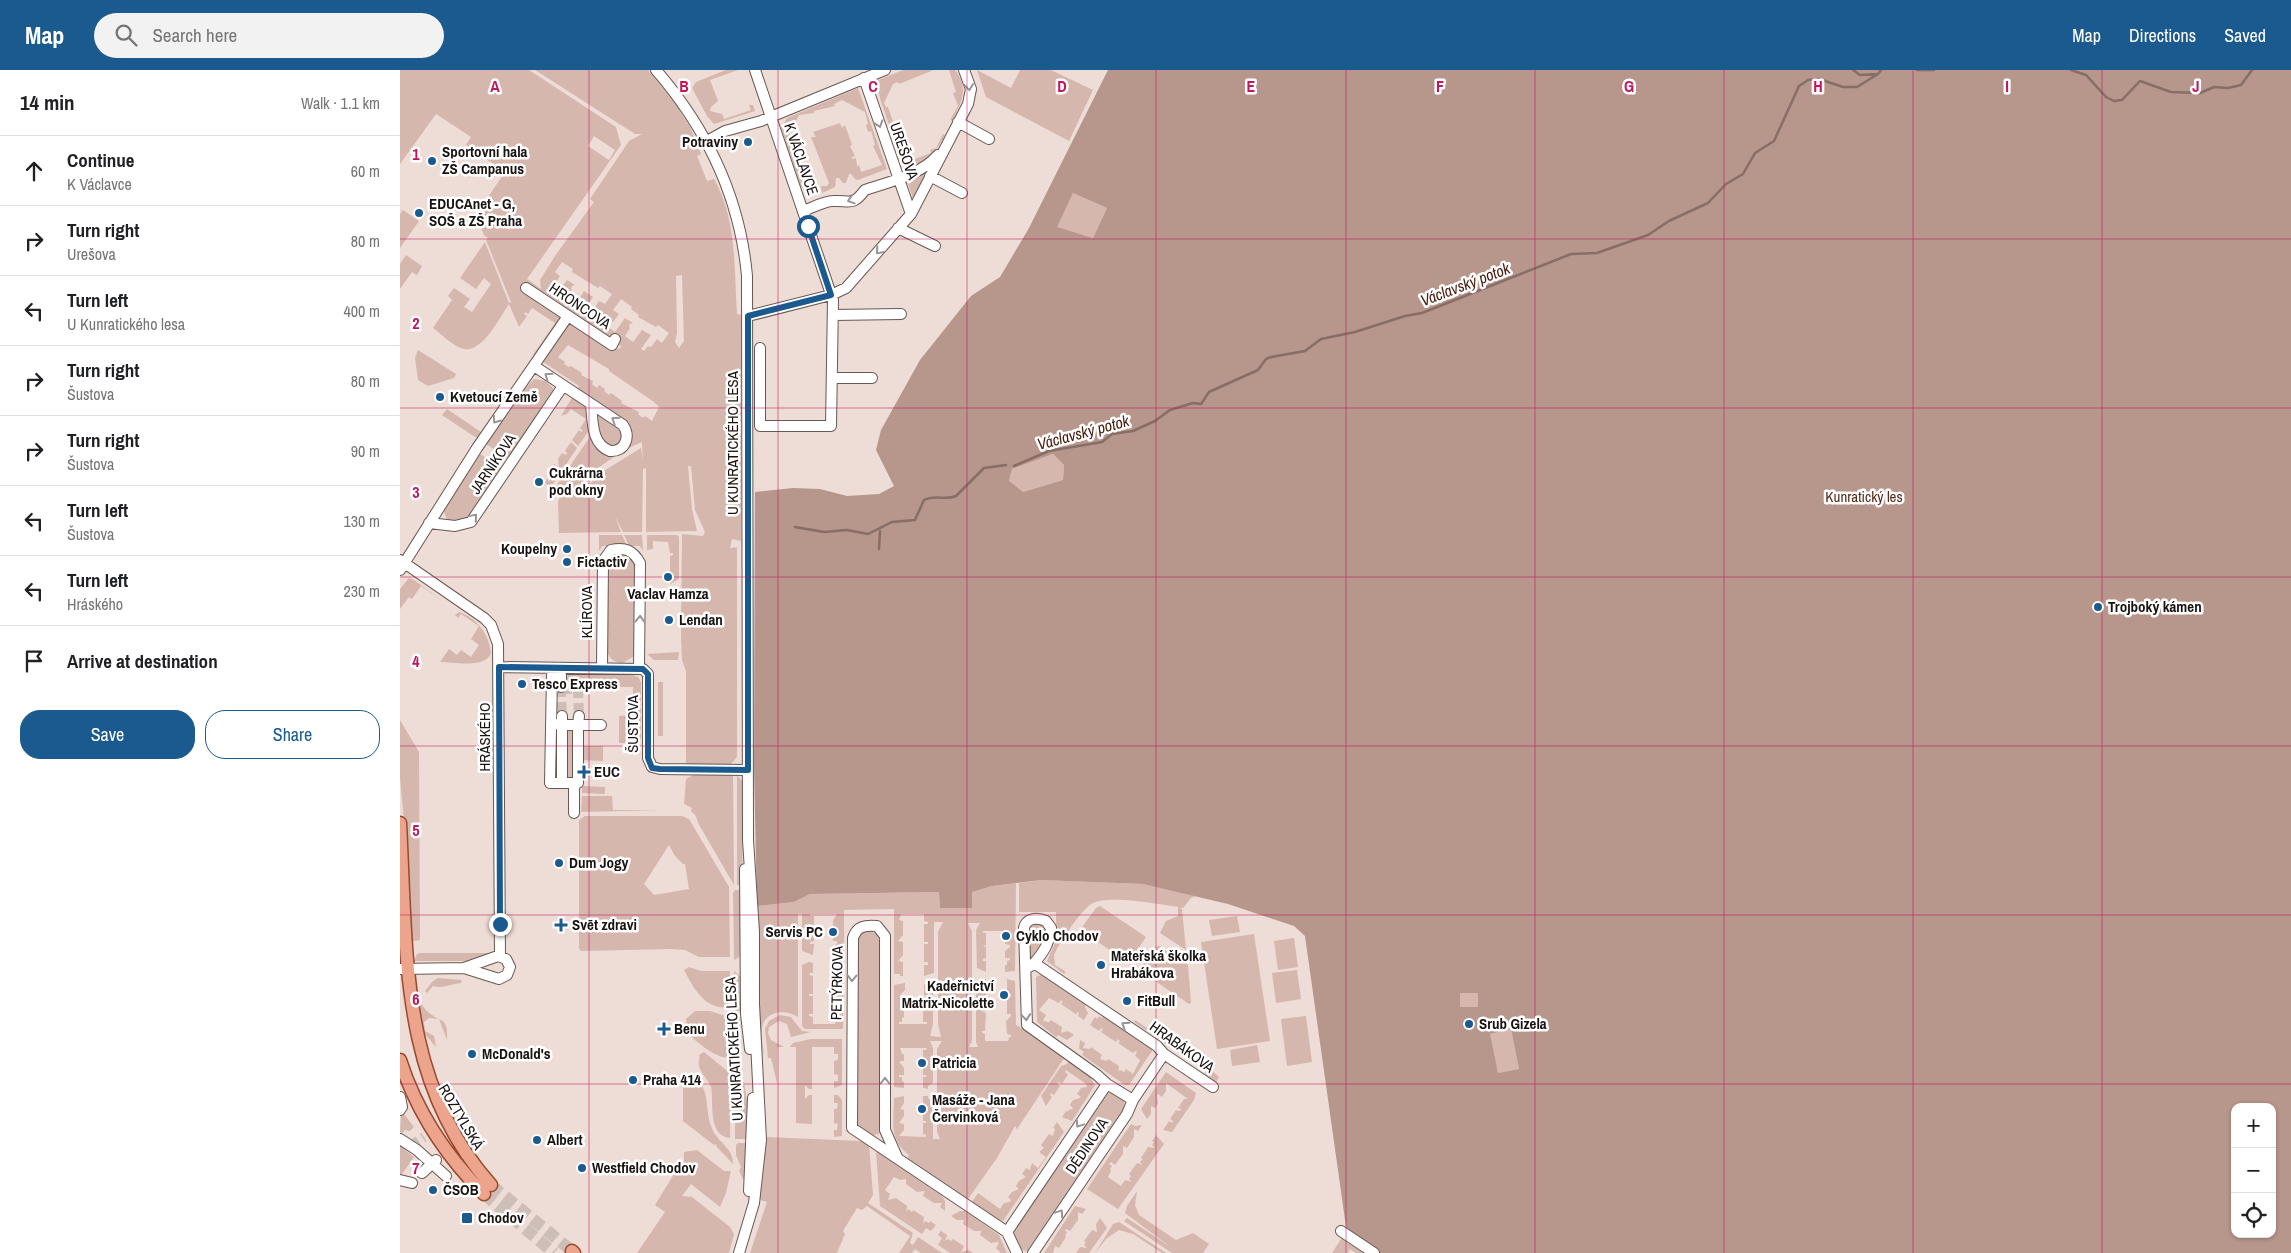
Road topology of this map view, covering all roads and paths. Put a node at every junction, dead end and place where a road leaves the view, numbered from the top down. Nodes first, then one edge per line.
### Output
1 (656, 70) edge
2 (755, 70) edge
3 (885, 70) edge
4 (964, 70) edge
5 (868, 74) edge
6 (771, 118) junction
7 (958, 122) junction
8 (989, 139) dead end
9 (707, 141) junction
10 (946, 146) junction
11 (930, 176) junction
12 (898, 179) junction
13 (962, 193) dead end
14 (802, 211) junction
15 (910, 214) junction
16 (898, 228) junction
17 (935, 246) dead end
18 (526, 288) dead end
19 (831, 295) junction
20 (901, 314) dead end
21 (833, 315) junction
22 (568, 316) junction
23 (748, 316) junction
24 (616, 339) dead end
25 (760, 348) dead end
26 (534, 366) junction
27 (832, 378) junction
28 (872, 378) dead end
29 (563, 386) junction
30 (590, 405) junction
31 (429, 523) junction
32 (402, 565) edge
33 (499, 667) junction
34 (602, 668) junction
35 (639, 668) junction
36 (562, 687) tunnel mouth
37 (578, 720) junction
38 (559, 721) junction
39 (601, 725) dead end
40 (562, 742) junction
41 (578, 742) junction
42 (748, 770) junction
43 (562, 783) junction
44 (574, 783) junction
45 (574, 813) dead end
46 (400, 823) edge
47 (748, 840) junction
48 (495, 958) junction
49 (464, 968) junction
50 (401, 969) edge
51 (490, 976) junction
52 (1164, 1054) junction
53 (400, 1060) edge
54 (1106, 1084) junction
55 (1212, 1088) dead end
56 (1133, 1100) junction
57 (885, 1130) junction
58 (400, 1138) edge
59 (867, 1139) junction
60 (897, 1156) junction
61 (434, 1161) junction
62 (422, 1173) dead end
63 (446, 1176) dead end
64 (400, 1180) edge
65 (412, 1183) dead end
66 (1341, 1230) dead end
67 (1007, 1232) junction
68 (732, 1253) edge
69 (739, 1253) edge
70 (1017, 1253) edge
71 (1032, 1253) edge
72 (1374, 1253) edge

1 - 9 street, U KUNRATICKÉHO LESA
2 - 6 street, K VÁCLAVCE
3 - 5 street
4 -> 7 street
5 - 6 street
5 -> 12 street, UREŠOVA
6 - 9 street
6 - 14 street, K VÁCLAVCE
7 - 8 street
7 - 10 street
9 - 23 street, U KUNRATICKÉHO LESA
10 - 11 street
10 - 12 street
11 - 13 street
11 - 15 street
12 -> 14 street
12 - 15 street, UREŠOVA
14 - 19 street, K VÁCLAVCE
15 - 16 street
16 - 17 street
16 -> 19 street
18 - 22 street, HRONCOVA
19 - 21 street, K VÁCLAVCE
19 - 23 street
20 - 21 street
21 - 27 street, K VÁCLAVCE
22 - 24 street, HRONCOVA
22 - 26 street, JARNÍKOVA
23 - 42 street, U KUNRATICKÉHO LESA
25 - 27 street, K VÁCLAVCE
29 -> 26 street
26 -> 31 street, JARNÍKOVA
27 - 28 street
29 - 30 street
31 -> 29 street, JARNÍKOVA
30 -> 30 street
31 - 32 street, JARNÍKOVA
32 - 33 street, HRÁSKÉHO
33 - 34 street
33 - 48 street, HRÁSKÉHO
34 - 35 street
35 -> 34 street, KLÍROVA
35 - 42 street, ŠUSTOVA
36 - 38 street
37 - 38 street
37 - 39 street
37 - 41 street
38 - 40 street
38 - 43 street
40 - 41 street
40 - 43 street
41 - 44 street
42 - 47 street, U KUNRATICKÉHO LESA
43 - 44 street
44 - 45 street
46 - 50 main road, ROZTYLSKÁ
47 - 68 street, U KUNRATICKÉHO LESA
47 - 69 street, U KUNRATICKÉHO LESA
48 - 49 street
48 - 51 street, HRÁSKÉHO
48 - 51 street, HRÁSKÉHO
49 - 50 street
49 - 51 street
50 - 53 main road, ROZTYLSKÁ
52 -> 54 street, HRABÁKOVA
52 - 55 street, HRABÁKOVA
52 - 56 street, DĚDINOVA
54 - 56 street, HRABÁKOVA
54 -> 67 street, DĚDINOVA
71 -> 56 street, DĚDINOVA
57 - 59 street
57 -> 59 street, PETÝRKOVA
57 - 60 street, PETÝRKOVA
58 - 61 street
59 - 60 street, PETÝRKOVA
60 - 67 street, PETÝRKOVA
61 - 62 street
61 - 63 street
64 - 65 street
66 - 72 street
67 - 70 street, PETÝRKOVA

